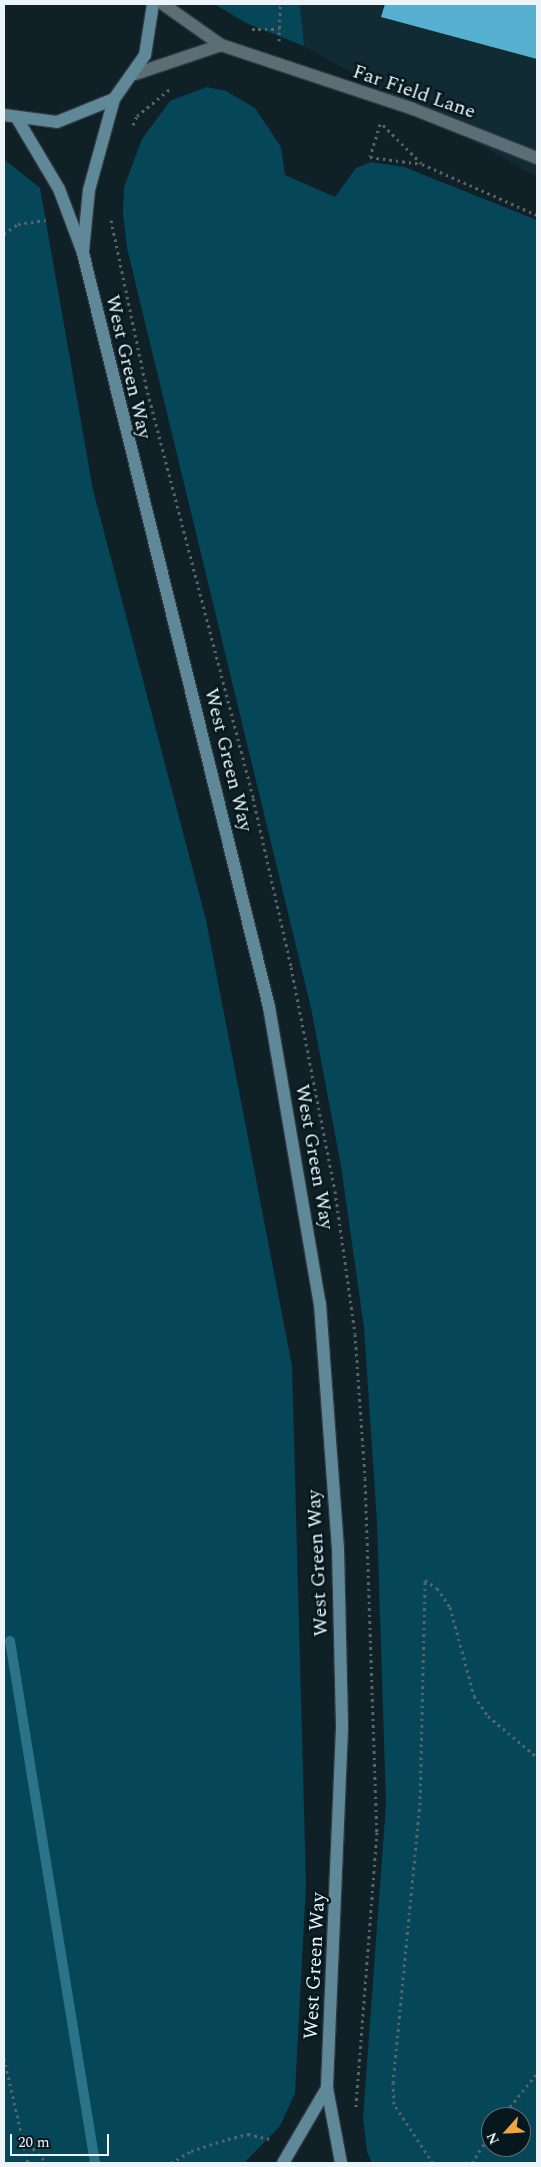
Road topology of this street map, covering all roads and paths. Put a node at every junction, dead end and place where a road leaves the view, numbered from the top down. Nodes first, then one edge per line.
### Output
1 (152, 4) edge
2 (162, 4) edge
3 (280, 4) edge
4 (221, 46) junction
5 (278, 66) junction
6 (135, 74) junction
7 (114, 99) junction
8 (4, 115) edge
9 (18, 120) junction
10 (373, 121) dead end
11 (382, 125) junction
12 (537, 158) edge
13 (422, 164) junction
14 (537, 215) edge
15 (71, 222) junction
16 (4, 234) edge
17 (83, 253) junction
18 (537, 1756) edge
19 (4, 2058) edge
20 (537, 2073) edge
21 (327, 2088) junction
22 (510, 2107) edge
23 (23, 2138) junction
24 (278, 2143) dead end
25 (481, 2148) edge
26 (28, 2163) edge
27 (47, 2163) edge
28 (171, 2163) edge
29 (283, 2163) edge
30 (341, 2163) edge
31 (433, 2163) edge
32 (472, 2163) edge

1 - 6 street, West Green Way
2 - 4 lane, Far Field Lane
3 - 5 path
4 - 5 lane, Far Field Lane
4 - 6 lane
5 - 12 lane, Far Field Lane
6 - 7 street, West Green Way
7 - 9 street, West Green Way
7 - 17 street, West Green Way
8 - 9 street, West Green Way
9 - 15 street, West Green Way
10 - 11 path
11 - 13 path
11 - 13 path
13 - 14 path
15 - 16 path
15 - 17 street, West Green Way
17 - 21 street, West Green Way
18 - 31 path
19 - 23 path
20 - 22 path
21 - 29 street, West Green Way
21 - 30 street, West Green Way
23 - 26 path
23 - 27 path
24 - 28 path
25 - 32 path

